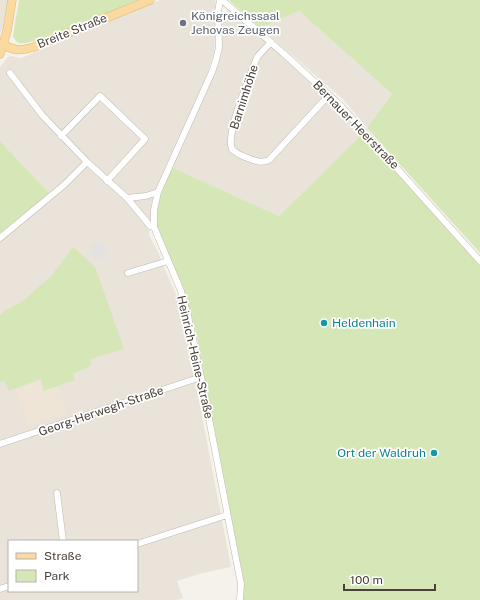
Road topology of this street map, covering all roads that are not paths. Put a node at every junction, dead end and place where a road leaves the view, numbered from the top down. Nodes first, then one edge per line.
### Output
1 (12, 0) edge
2 (150, 0) edge
3 (221, 0) edge
4 (271, 42) junction
5 (2, 44) edge
6 (0, 54) edge
7 (10, 73) dead end
8 (329, 95) junction
9 (61, 136) junction
10 (87, 162) junction
11 (107, 181) junction
12 (158, 192) junction
13 (127, 198) junction
14 (154, 227) junction
15 (0, 238) edge
16 (168, 261) junction
17 (480, 261) edge
18 (128, 273) dead end
19 (201, 377) junction
20 (0, 444) edge
21 (57, 493) dead end
22 (227, 515) junction
23 (63, 540) edge
24 (138, 544) edge
25 (240, 600) edge

1 - 5 main road
2 - 5 main road, Breite Straße
3 - 4 street, Bernauer Heerstraße
3 - 12 street, Heinrich-Heine-Straße
4 - 8 street, Bernauer Heerstraße
4 - 8 street, Barnimhöhe
5 - 6 main road
7 - 9 street
8 - 17 street, Bernauer Heerstraße
9 - 10 street
9 - 11 street
10 - 11 street
10 - 15 street
11 - 13 street
12 - 13 street
12 - 14 street, Heinrich-Heine-Straße
13 - 14 street
14 - 16 street, Heinrich-Heine-Straße
16 - 18 street
16 - 19 street, Heinrich-Heine-Straße
19 - 20 street, Georg-Herwegh-Straße
19 - 22 street, Heinrich-Heine-Straße
21 - 23 street
22 - 24 street
22 - 25 street, Heinrich-Heine-Straße

